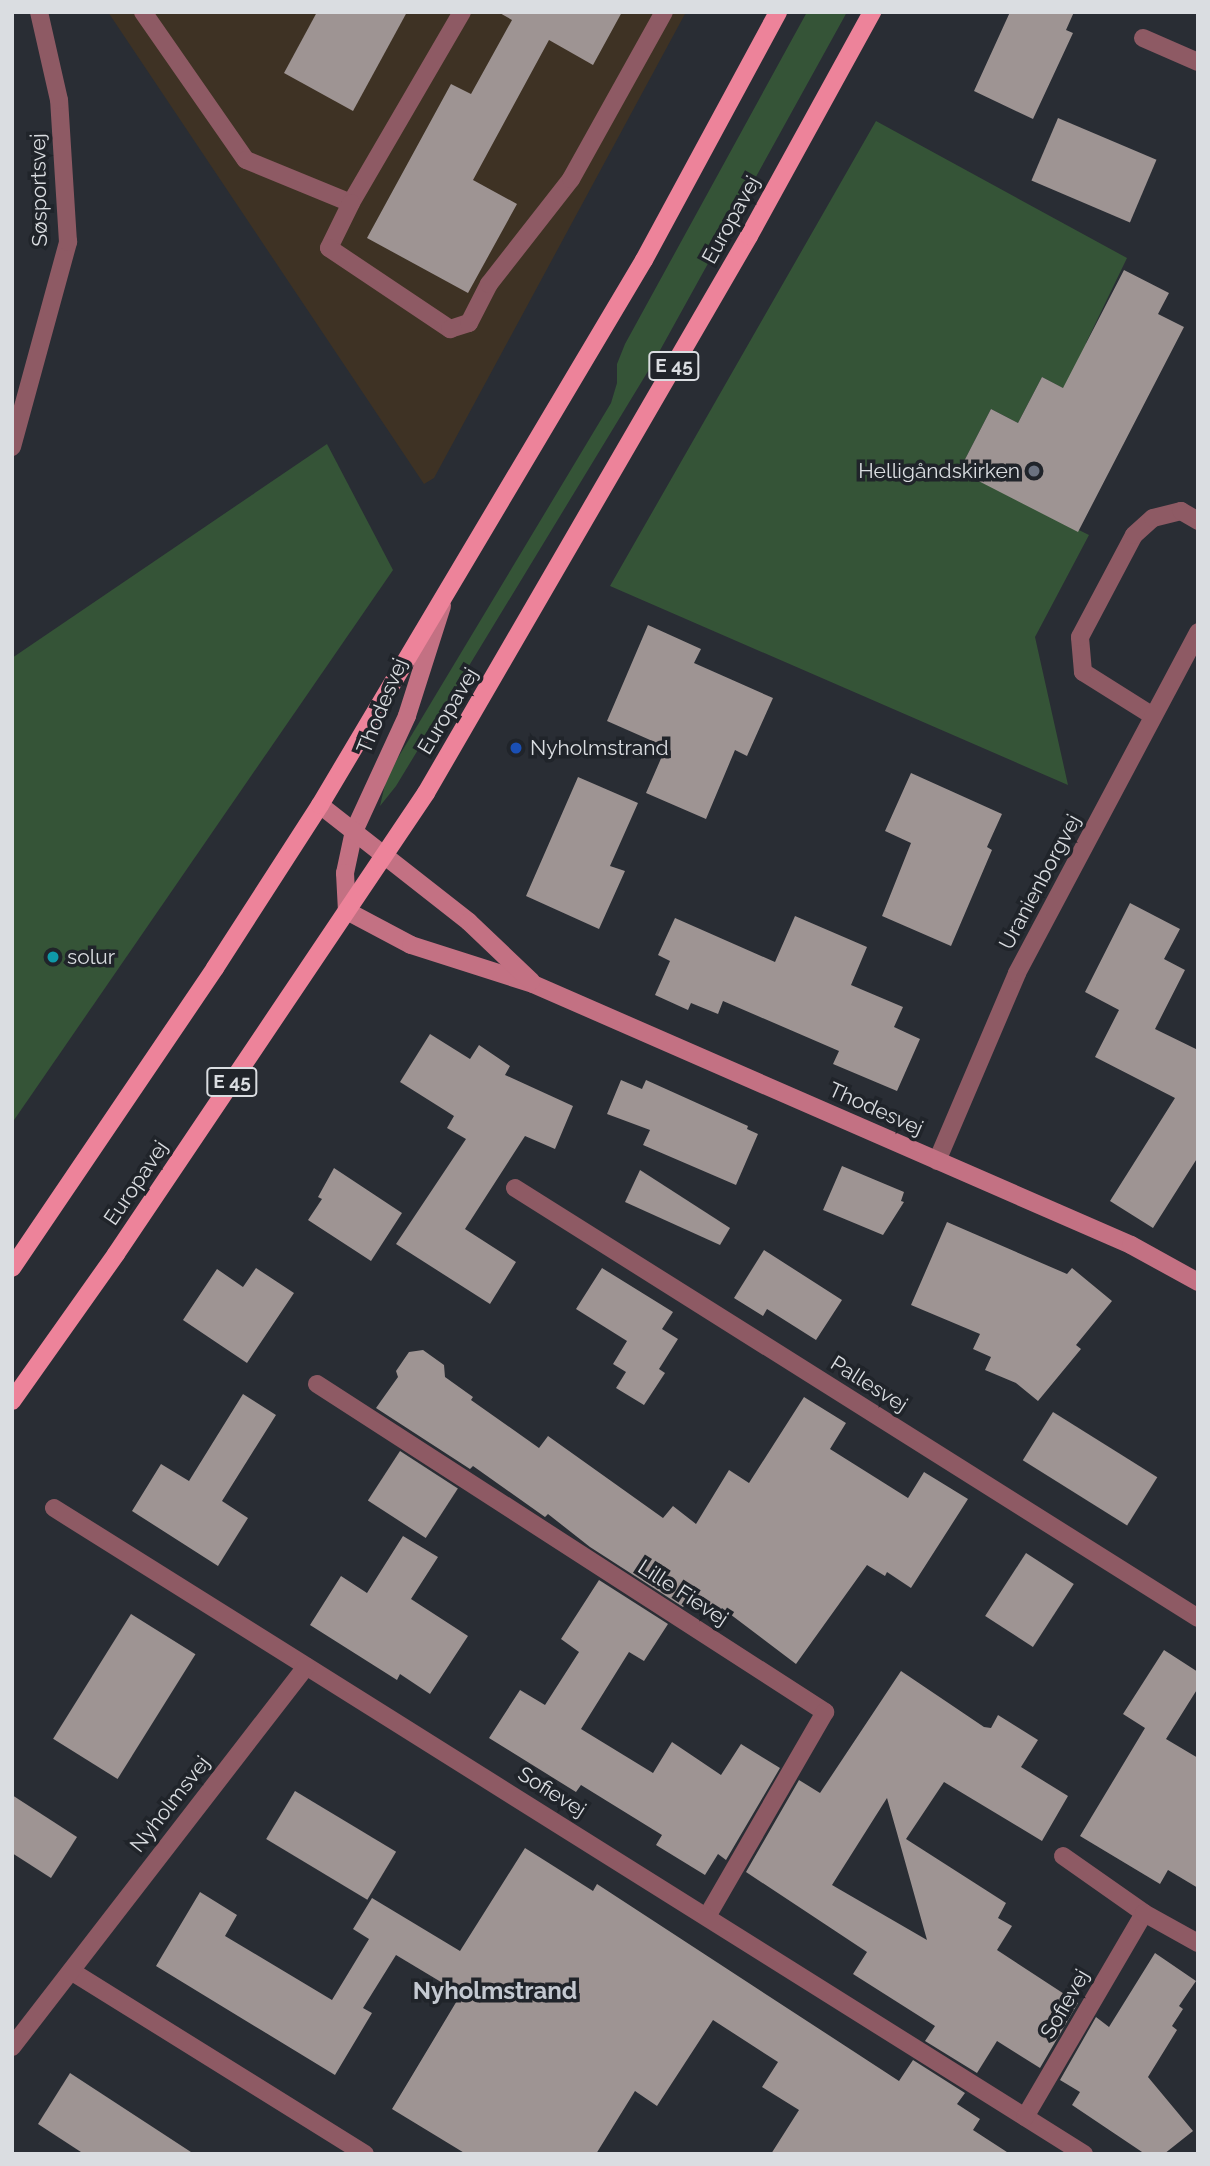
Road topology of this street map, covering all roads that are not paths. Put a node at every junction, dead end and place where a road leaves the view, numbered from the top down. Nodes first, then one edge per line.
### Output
1 (40, 12) edge
2 (143, 12) edge
3 (462, 12) edge
4 (664, 12) edge
5 (778, 12) edge
6 (872, 12) edge
7 (1143, 38) dead end
8 (1198, 62) edge
9 (351, 203) junction
10 (12, 447) edge
11 (1198, 521) edge
12 (446, 596) junction
13 (1198, 632) edge
14 (1153, 716) junction
15 (320, 805) junction
16 (354, 831) junction
17 (384, 855) junction
18 (347, 911) junction
19 (533, 984) junction
20 (937, 1161) junction
21 (515, 1188) dead end
22 (12, 1269) edge
23 (1198, 1282) edge
24 (317, 1384) dead end
25 (12, 1401) edge
26 (54, 1508) dead end
27 (1198, 1618) edge
28 (306, 1665) junction
29 (1063, 1856) dead end
30 (1144, 1913) junction
31 (707, 1916) junction
32 (1198, 1942) edge
33 (71, 1971) junction
34 (12, 2047) edge
35 (1025, 2117) junction
36 (365, 2154) edge
37 (1084, 2154) edge

1 - 10 street, Søsportsvej
2 - 9 street
3 - 9 street
4 - 9 street
5 - 12 main road
6 - 17 main road, Europavej / E 45
7 - 8 street
11 - 14 street
12 - 15 main road
12 - 16 main road, Thodesvej
13 - 14 street, Uranienborgvej
14 - 20 street, Uranienborgvej
15 - 16 main road, Thodesvej
15 - 22 main road
16 - 17 main road, Thodesvej
16 - 18 main road, Thodesvej
17 - 18 main road, Europavej / E 45
17 - 19 main road, Thodesvej
18 - 19 main road, Thodesvej
18 - 25 main road, Europavej / E 45
19 - 20 main road, Thodesvej
20 - 23 main road, Thodesvej
21 - 27 street, Pallesvej
24 - 31 street, Lille Fievej
26 - 28 street, Sofievej
28 - 31 street, Sofievej
28 - 33 street, Nyholmsvej
29 - 30 street
30 - 32 street
30 - 35 street, Sofievej
31 - 35 street, Sofievej
33 - 34 street, Nyholmsvej
33 - 36 street
35 - 37 street, Sofievej

